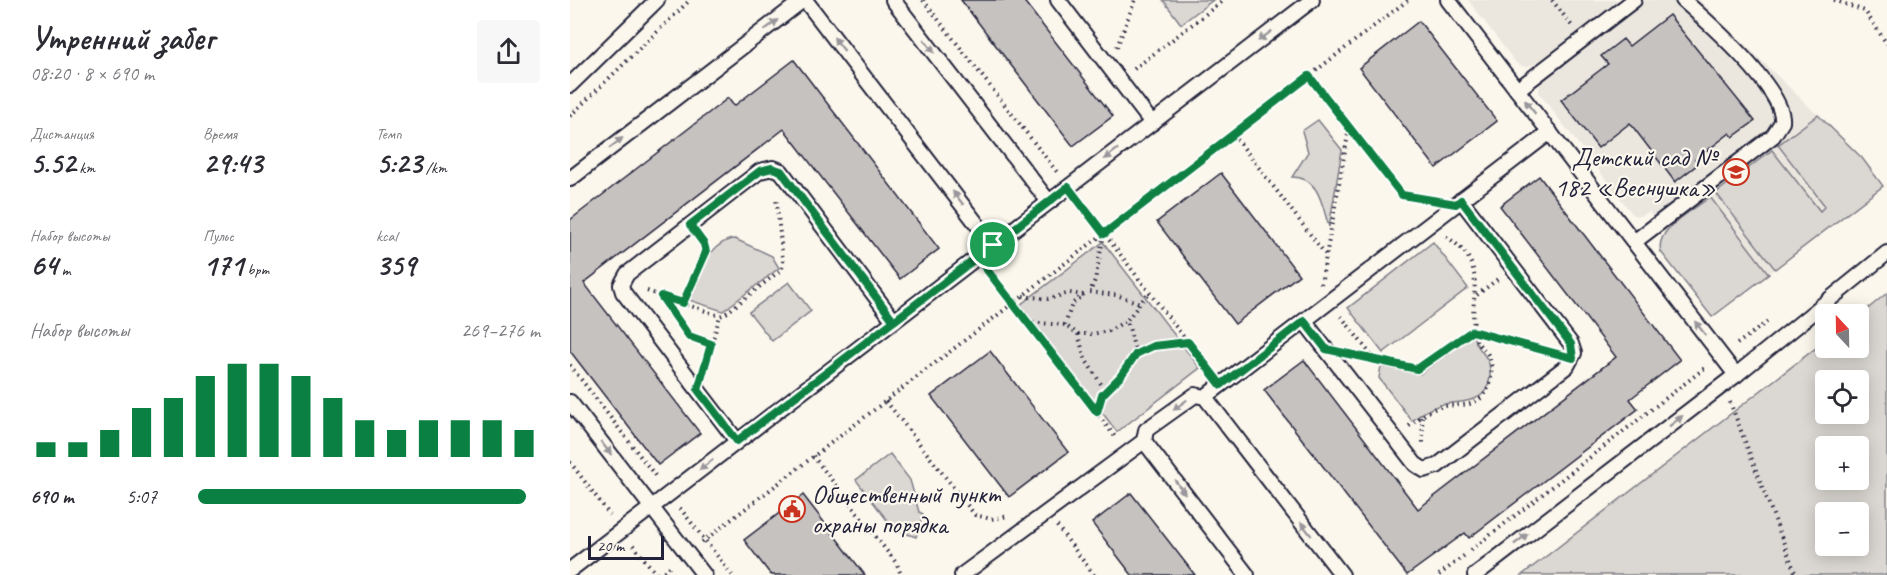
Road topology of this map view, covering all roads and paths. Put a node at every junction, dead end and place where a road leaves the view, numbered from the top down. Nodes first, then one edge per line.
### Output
1 (657, 0) edge
2 (690, 0) edge
3 (804, 0) edge
4 (893, 0) edge
5 (923, 0) edge
6 (1058, 0) edge
7 (1135, 0) edge
8 (1224, 0) edge
9 (1311, 0) edge
10 (1408, 0) edge
11 (1448, 0) edge
12 (1552, 0) edge
13 (1634, 0) edge
14 (1683, 0) edge
15 (1834, 0) edge
16 (1583, 39) junction
17 (1887, 44) edge
18 (1109, 67) junction
19 (1309, 76) junction
20 (1119, 81) junction
21 (570, 85) edge
22 (1517, 90) junction
23 (570, 116) edge
24 (1152, 123) junction
25 (1349, 129) junction
26 (1550, 132) junction
27 (1233, 135) junction
28 (772, 168) junction
29 (570, 179) edge
30 (1068, 187) junction
31 (1049, 202) junction
32 (1459, 202) junction
33 (690, 225) junction
34 (1423, 230) junction
35 (1104, 234) junction
36 (1634, 242) junction
37 (993, 245) junction
38 (1887, 253) edge
39 (1326, 256) junction
40 (977, 257) junction
41 (1513, 268) junction
42 (621, 282) junction
43 (1090, 292) junction
44 (1149, 292) junction
45 (1083, 295) junction
46 (661, 296) junction
47 (1022, 296) junction
48 (1476, 296) junction
49 (1330, 301) junction
50 (683, 303) junction
51 (1140, 303) junction
52 (1013, 304) junction
53 (1316, 312) junction
54 (720, 316) junction
55 (1127, 320) junction
56 (894, 321) junction
57 (1304, 321) junction
58 (1027, 322) junction
59 (1065, 325) junction
60 (1475, 330) junction
61 (1078, 334) junction
62 (1188, 342) junction
63 (711, 344) junction
64 (1326, 349) junction
65 (1136, 354) junction
66 (1573, 358) junction
67 (1375, 360) junction
68 (570, 365) edge
69 (1709, 365) dead end
70 (1208, 368) junction
71 (1198, 375) dead end
72 (1736, 375) junction
73 (1723, 384) junction
74 (1221, 385) junction
75 (698, 390) junction
76 (1106, 390) junction
77 (1205, 397) junction
78 (886, 401) junction
79 (570, 402) edge
80 (1097, 412) junction
81 (1125, 431) dead end
82 (1394, 438) junction
83 (737, 441) junction
84 (1144, 441) junction
85 (813, 456) junction
86 (669, 494) junction
87 (651, 507) junction
88 (1046, 512) junction
89 (1013, 516) dead end
90 (705, 540) junction
91 (687, 554) junction
92 (570, 570) edge
93 (659, 575) edge
94 (704, 575) edge
95 (732, 575) edge
96 (902, 575) edge
97 (962, 575) edge
98 (1094, 575) edge
99 (1247, 575) edge
100 (1342, 575) edge
101 (1439, 575) edge
102 (1475, 575) edge
103 (1796, 575) edge

1 - 21 lane
2 - 23 path
29 -> 3 lane
37 -> 3 lane
4 -> 31 lane
5 - 30 path
6 - 18 lane
7 - 18 path
8 - 20 path
9 -> 24 lane
10 - 19 path
11 - 22 lane
12 - 16 path
13 - 16 lane
14 - 36 lane
15 - 17 path
16 - 22 lane
18 - 20 lane
19 - 25 path
19 - 27 path
20 - 24 lane
26 -> 22 lane
24 -> 30 lane
25 - 32 path
25 - 39 path
26 - 32 lane
26 - 36 lane
27 - 35 path
27 - 39 path
28 - 33 lane
28 - 54 path
28 - 56 lane
30 - 31 lane
30 - 35 path
31 - 37 lane
32 - 34 lane
32 - 41 lane
33 - 42 lane
33 - 50 path
34 - 48 path
34 - 49 lane
35 - 43 path
35 - 44 path
35 - 47 path
72 -> 36 lane
37 - 40 lane
38 - 72 lane
39 - 53 path
40 - 52 path
40 - 56 lane
41 - 48 path
41 - 66 lane
42 - 46 path
42 - 75 lane
43 - 45 path
43 - 51 path
44 - 51 path
44 - 62 path
45 - 47 path
45 - 59 path
46 - 50 path
46 - 63 path
47 - 52 path
48 - 60 path
49 - 53 lane
49 - 67 path
50 - 54 path
51 - 55 path
52 - 58 path
52 - 78 path
53 - 57 lane
54 - 63 path
55 - 61 path
55 - 65 path
56 - 83 lane
57 - 64 lane
57 - 74 lane
58 - 59 path
58 - 80 path
59 - 61 path
60 - 66 path
60 - 67 path
60 - 82 path
61 - 76 path
62 - 65 path
62 - 70 path
63 - 75 path
64 - 67 path
64 - 82 lane
65 - 76 path
66 - 82 lane
68 - 86 path
69 - 101 path
70 - 71 path
70 - 74 path
72 - 73 lane
102 -> 73 lane
73 - 103 path
74 - 77 lane
75 - 83 lane
76 - 80 path
77 -> 84 lane
100 -> 77 lane
78 - 85 path
78 - 89 path
79 -> 87 lane
80 - 81 path
83 -> 86 lane
84 - 88 lane
84 -> 99 lane
85 - 90 path
85 - 96 path
86 - 87 lane
86 - 90 path
87 - 91 lane
87 - 92 lane
88 - 97 lane
88 - 98 path
90 - 91 path
90 - 95 path
91 - 93 path
91 - 94 lane

